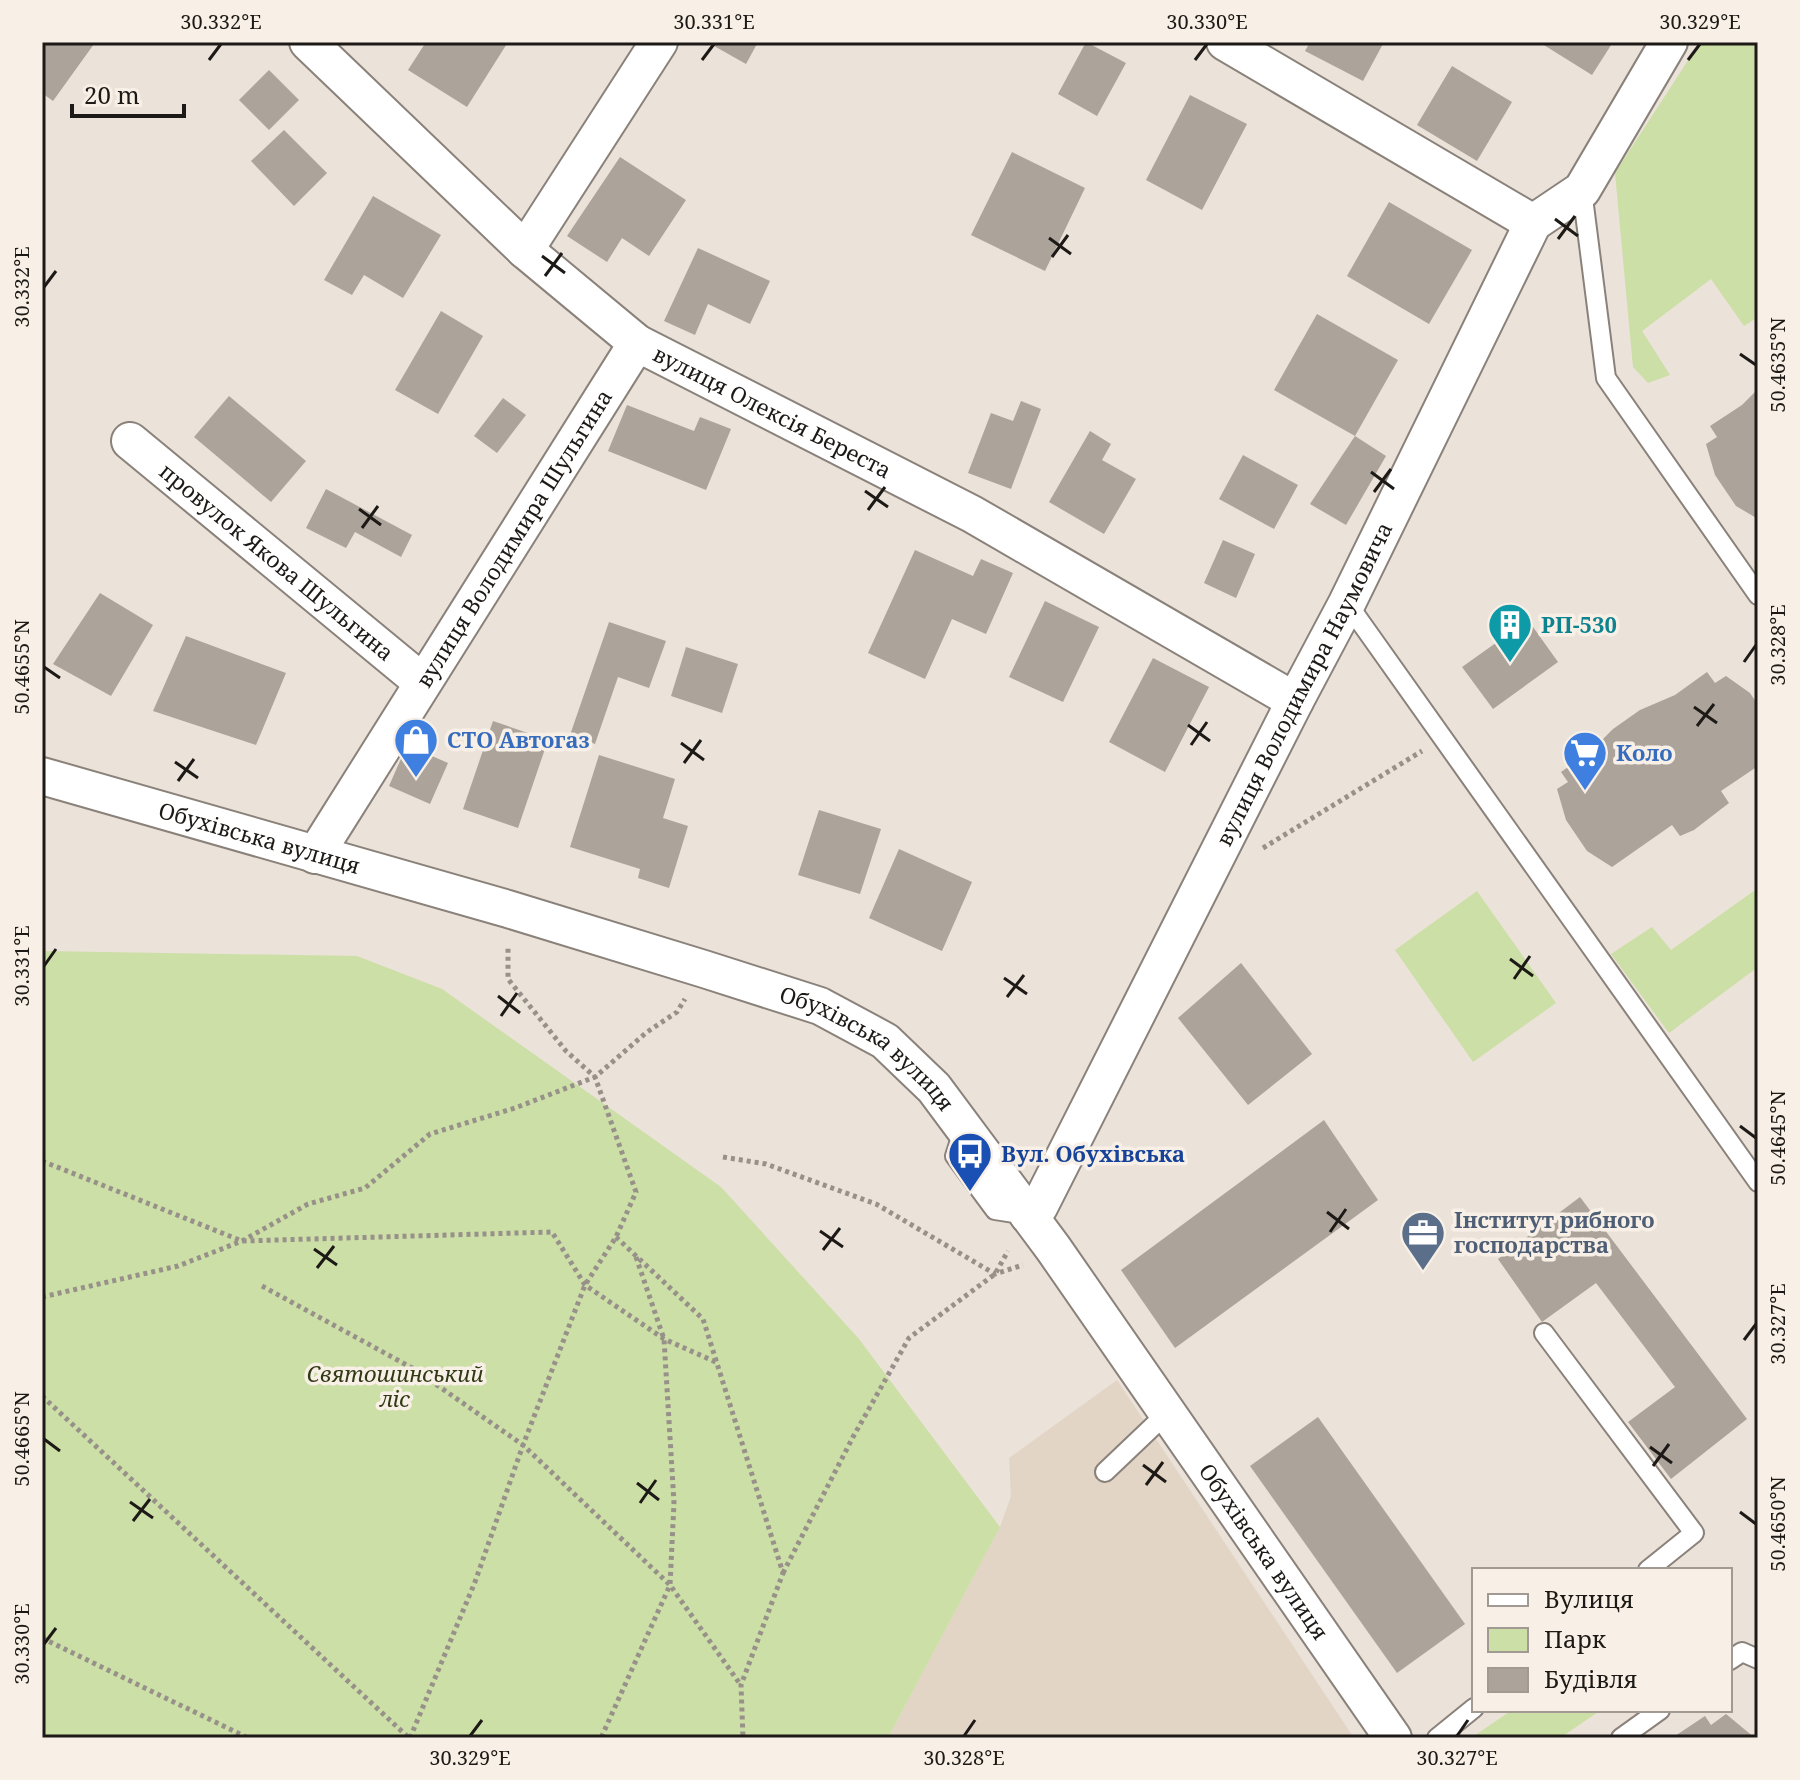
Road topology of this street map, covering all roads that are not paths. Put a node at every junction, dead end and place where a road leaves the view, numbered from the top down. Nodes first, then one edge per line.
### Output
1 (308, 42) edge
2 (659, 42) edge
3 (1225, 42) edge
4 (1669, 42) edge
5 (1582, 190) junction
6 (1533, 223) junction
7 (525, 250) junction
8 (637, 343) junction
9 (130, 441) dead end
10 (1758, 595) edge
11 (1347, 603) junction
12 (422, 682) junction
13 (1295, 701) junction
14 (42, 776) edge
15 (315, 855) junction
16 (1758, 1182) edge
17 (1028, 1215) junction
18 (1544, 1333) dead end
19 (1167, 1413) junction
20 (1105, 1472) dead end
21 (1650, 1568) edge
22 (1756, 1655) edge
23 (1732, 1659) edge
24 (1472, 1710) edge
25 (1657, 1712) edge
26 (1393, 1738) edge
27 (1437, 1738) edge
28 (1621, 1738) edge

1 - 7 street, вулиця Олексія Береста
2 - 7 street
3 - 6 street
4 - 5 street, вулиця Володимира Наумовича
5 - 6 street, вулиця Володимира Наумовича
5 - 10 lane
6 - 11 street, вулиця Володимира Наумовича
7 - 8 street, вулиця Олексія Береста
8 - 12 street, вулиця Володимира Шульгина
8 - 13 street, вулиця Олексія Береста
9 - 12 street, провулок Якова Шульгина
11 - 13 street, вулиця Володимира Наумовича
11 - 16 lane
12 - 15 street, вулиця Володимира Шульгина
13 - 17 street, вулиця Володимира Наумовича
14 - 15 street, Обухівська вулиця
15 - 17 street, Обухівська вулиця
17 - 19 street, Обухівська вулиця
18 - 21 lane
19 - 20 lane
19 - 26 street, Обухівська вулиця
22 - 23 lane
24 - 27 lane
25 - 28 lane

